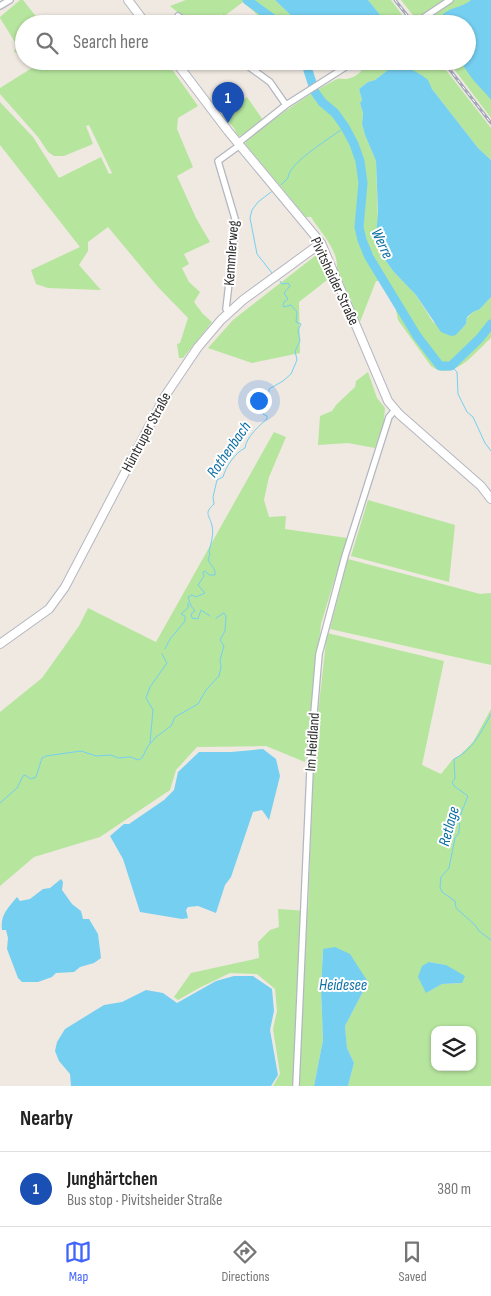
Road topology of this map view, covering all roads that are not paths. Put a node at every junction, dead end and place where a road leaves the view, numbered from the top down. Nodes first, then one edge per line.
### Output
1 (10, 0) edge
2 (128, 0) edge
3 (450, 0) edge
4 (0, 6) edge
5 (139, 15) edge
6 (428, 15) edge
7 (182, 70) edge
8 (253, 70) edge
9 (341, 70) edge
10 (286, 105) junction
11 (239, 144) junction
12 (321, 243) junction
13 (230, 312) junction
14 (395, 410) junction
15 (491, 499) edge
16 (0, 644) edge
17 (296, 1086) edge

1 - 4 street
2 - 5 main road
3 - 6 street
7 - 11 main road, Pivitsheider Straße
8 - 10 street
9 - 10 street
10 - 11 street
11 - 12 main road, Pivitsheider Straße
11 - 13 street, Kemmlerweg
12 - 13 main road, Hüntruper Straße
12 - 14 main road, Pivitsheider Straße
13 - 16 main road, Hüntruper Straße
14 - 15 main road, Pivitsheider Straße
14 - 17 street, Im Heidland

